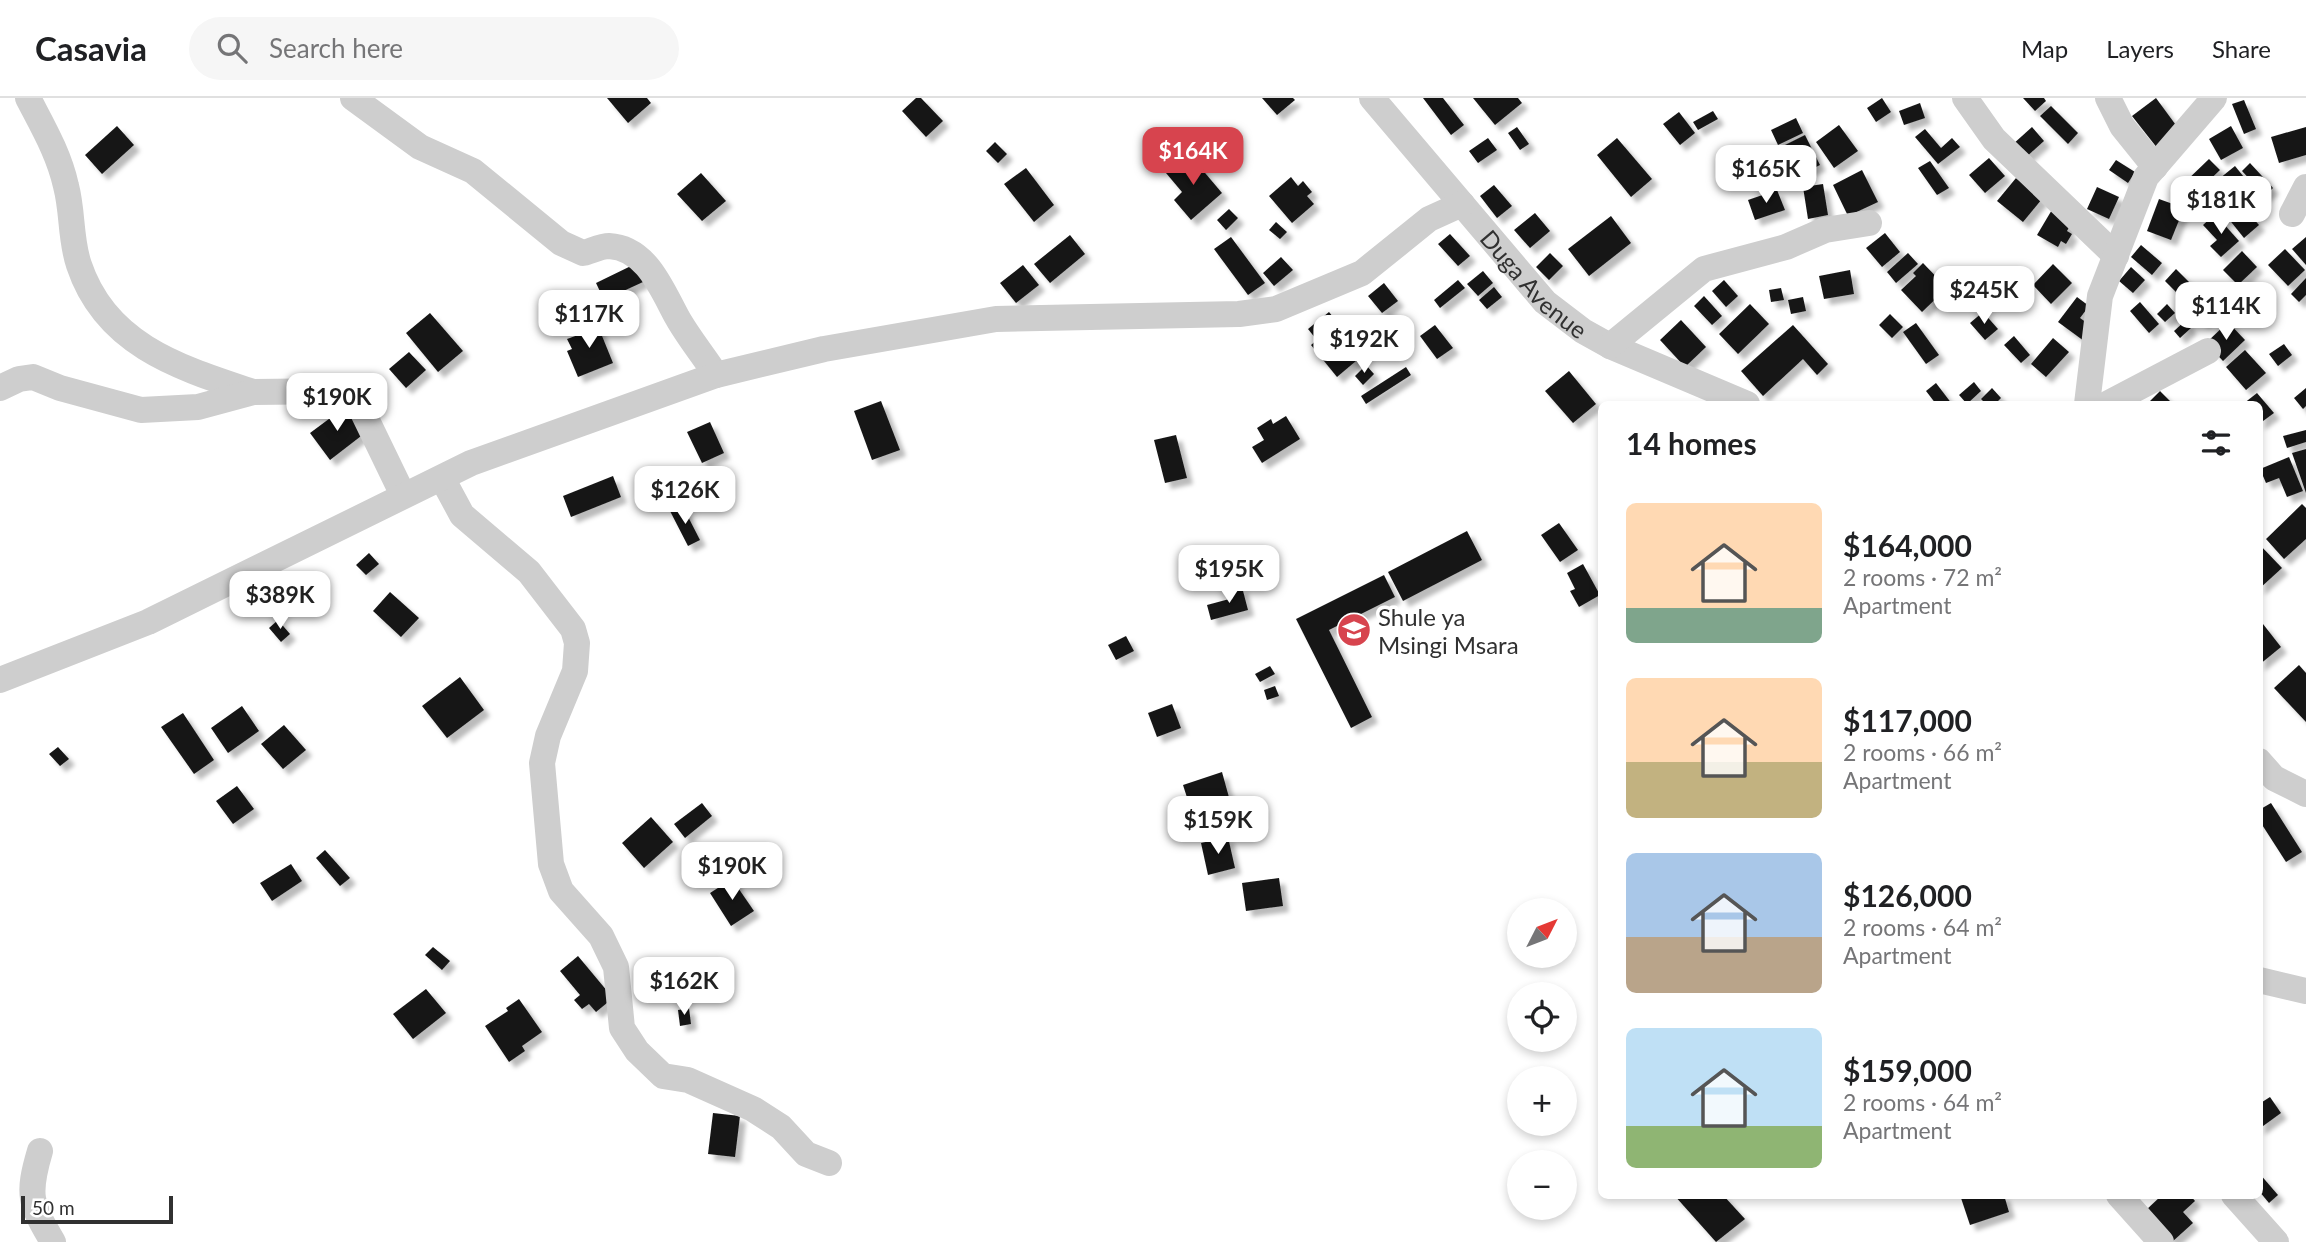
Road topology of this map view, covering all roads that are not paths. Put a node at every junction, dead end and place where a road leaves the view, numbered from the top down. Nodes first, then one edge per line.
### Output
1 (28, 98) edge
2 (353, 98) edge
3 (1372, 98) edge
4 (1965, 98) edge
5 (2108, 98) edge
6 (2214, 98) edge
7 (2155, 167) junction
8 (2306, 187) edge
9 (1462, 204) junction
10 (2292, 214) dead end
11 (1869, 223) dead end
12 (2116, 256) junction
13 (1610, 346) junction
14 (2208, 351) dead end
15 (716, 375) junction
16 (0, 388) edge
17 (253, 392) junction
18 (1740, 401) edge
19 (2088, 401) edge
20 (2113, 401) edge
21 (442, 478) junction
22 (403, 495) junction
23 (0, 680) edge
24 (2263, 766) edge
25 (2306, 794) edge
26 (2263, 981) edge
27 (2306, 991) edge
28 (40, 1151) dead end
29 (829, 1163) dead end
30 (2123, 1199) edge
31 (2238, 1199) edge
32 (53, 1242) edge
33 (2161, 1242) edge
34 (2276, 1242) edge

1 - 17 street
2 - 15 street
3 - 9 street, Duga Avenue
4 - 12 street
5 - 7 street
6 - 7 street
7 - 12 street
8 - 10 street
9 - 13 street, Duga Avenue
9 - 15 street
11 - 13 street
12 - 19 street
13 - 18 street, Duga Avenue
14 - 20 street
15 - 21 street
16 - 17 street
17 - 22 street
21 - 22 street
21 - 29 street
22 - 23 street
24 - 25 street
26 - 27 street
28 - 32 street
30 - 33 street
31 - 34 street

